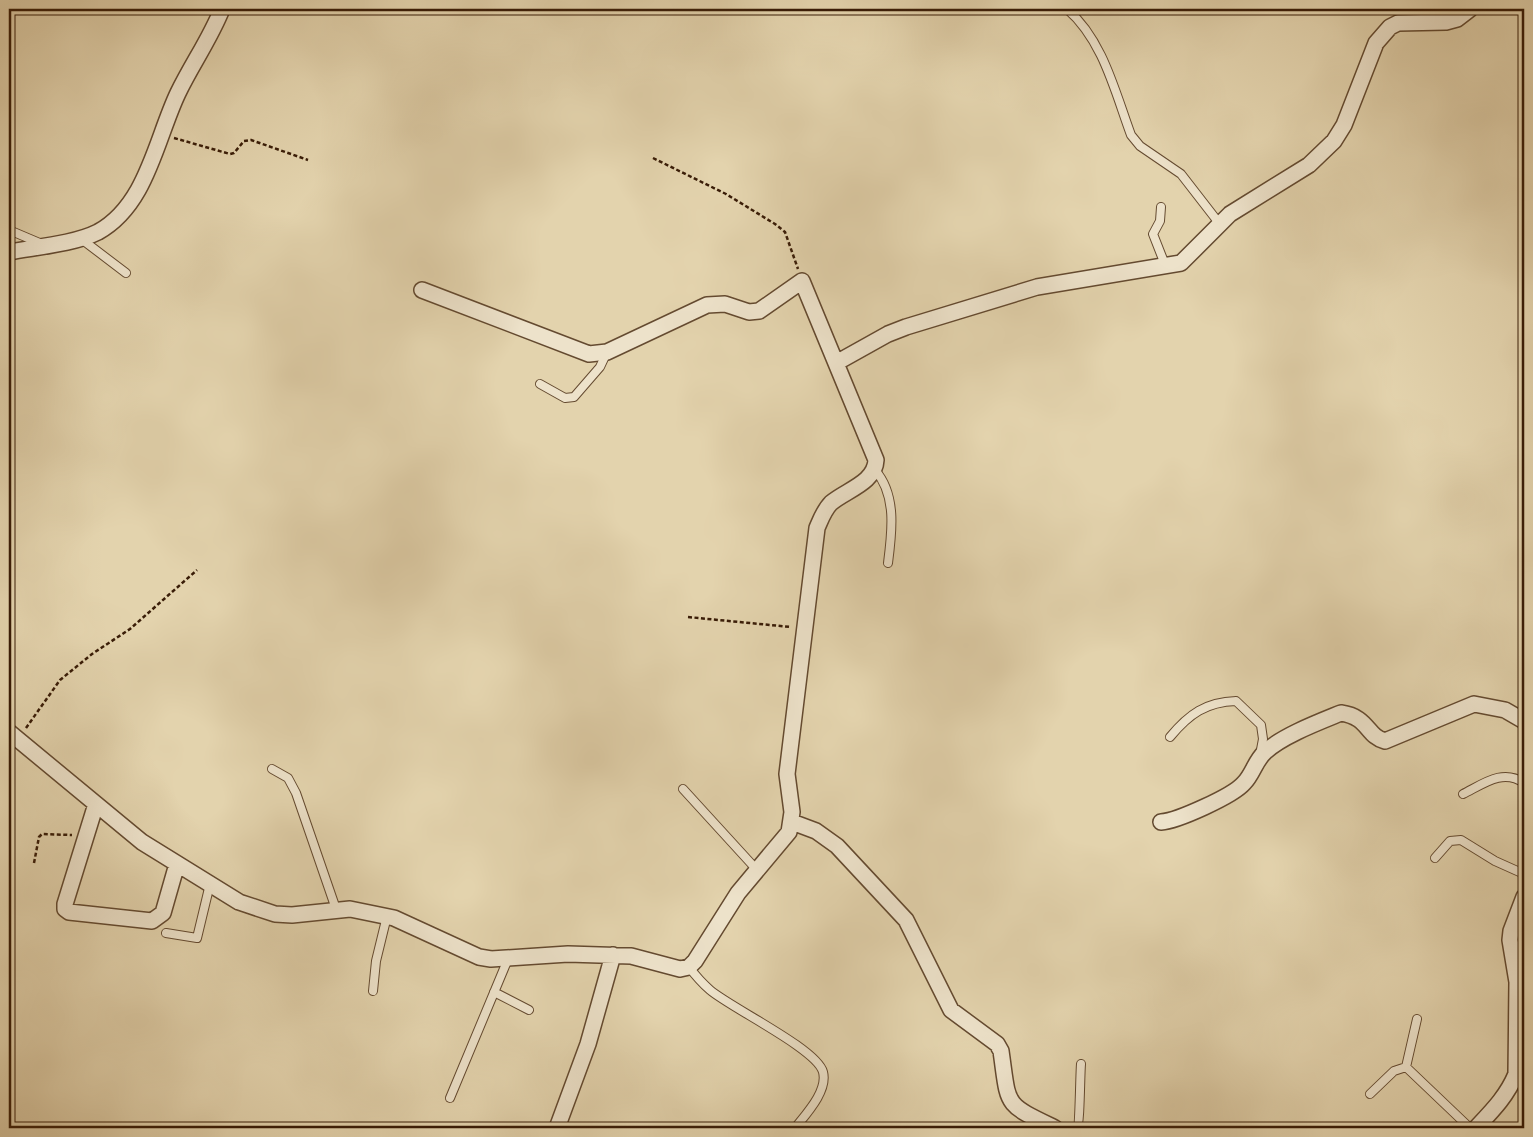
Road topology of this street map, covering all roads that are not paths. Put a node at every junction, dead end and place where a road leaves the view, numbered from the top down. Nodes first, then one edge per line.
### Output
1 (222, 9) edge
2 (1068, 9) edge
3 (1470, 9) edge
4 (1161, 207) dead end
5 (1219, 223) junction
6 (9, 230) edge
7 (80, 238) junction
8 (44, 245) junction
9 (9, 252) edge
10 (1166, 267) junction
11 (126, 273) dead end
12 (422, 290) dead end
13 (607, 352) junction
14 (836, 363) junction
15 (540, 384) dead end
16 (875, 470) junction
17 (888, 563) dead end
18 (1524, 721) edge
19 (13, 736) edge
20 (1170, 737) dead end
21 (1260, 757) junction
22 (272, 769) dead end
23 (1524, 783) edge
24 (683, 789) dead end
25 (1463, 794) dead end
26 (96, 804) junction
27 (792, 822) junction
28 (1161, 822) dead end
29 (1435, 858) dead end
30 (177, 864) junction
31 (757, 870) junction
32 (1524, 874) edge
33 (210, 884) junction
34 (1524, 897) edge
35 (336, 909) junction
36 (387, 916) junction
37 (166, 933) dead end
38 (613, 955) junction
39 (508, 959) junction
40 (689, 968) junction
41 (1520, 973) edge
42 (373, 990) dead end
43 (494, 992) junction
44 (529, 1010) dead end
45 (1417, 1019) dead end
46 (1081, 1064) dead end
47 (1406, 1067) junction
48 (1370, 1094) dead end
49 (450, 1098) dead end
50 (558, 1128) edge
51 (795, 1128) edge
52 (1055, 1128) edge
53 (1077, 1128) edge
54 (1470, 1128) edge
55 (1476, 1128) edge

1 - 7 street
2 - 5 lane
3 - 5 street
4 - 10 lane
5 - 10 street
6 - 8 lane
7 - 8 street
7 - 11 lane
8 - 9 street
10 - 14 street
12 - 13 street
13 - 14 street
13 - 15 lane
14 - 16 street
16 - 17 lane
16 - 27 street
18 - 21 street
19 - 26 street
20 - 21 lane
21 - 28 street
22 - 35 lane
23 - 25 lane
24 - 31 lane
26 - 30 street
26 - 30 street
27 - 31 street
27 - 52 street
29 - 32 lane
30 - 33 street
31 - 40 street
33 - 35 street
33 - 37 lane
34 - 41 street
35 - 36 street
36 - 39 street
36 - 42 lane
38 - 39 street
38 - 40 street
38 - 50 street
39 - 43 lane
40 - 51 lane
41 - 55 street
43 - 44 lane
43 - 49 lane
45 - 47 lane
46 - 53 lane
47 - 48 lane
47 - 54 lane

